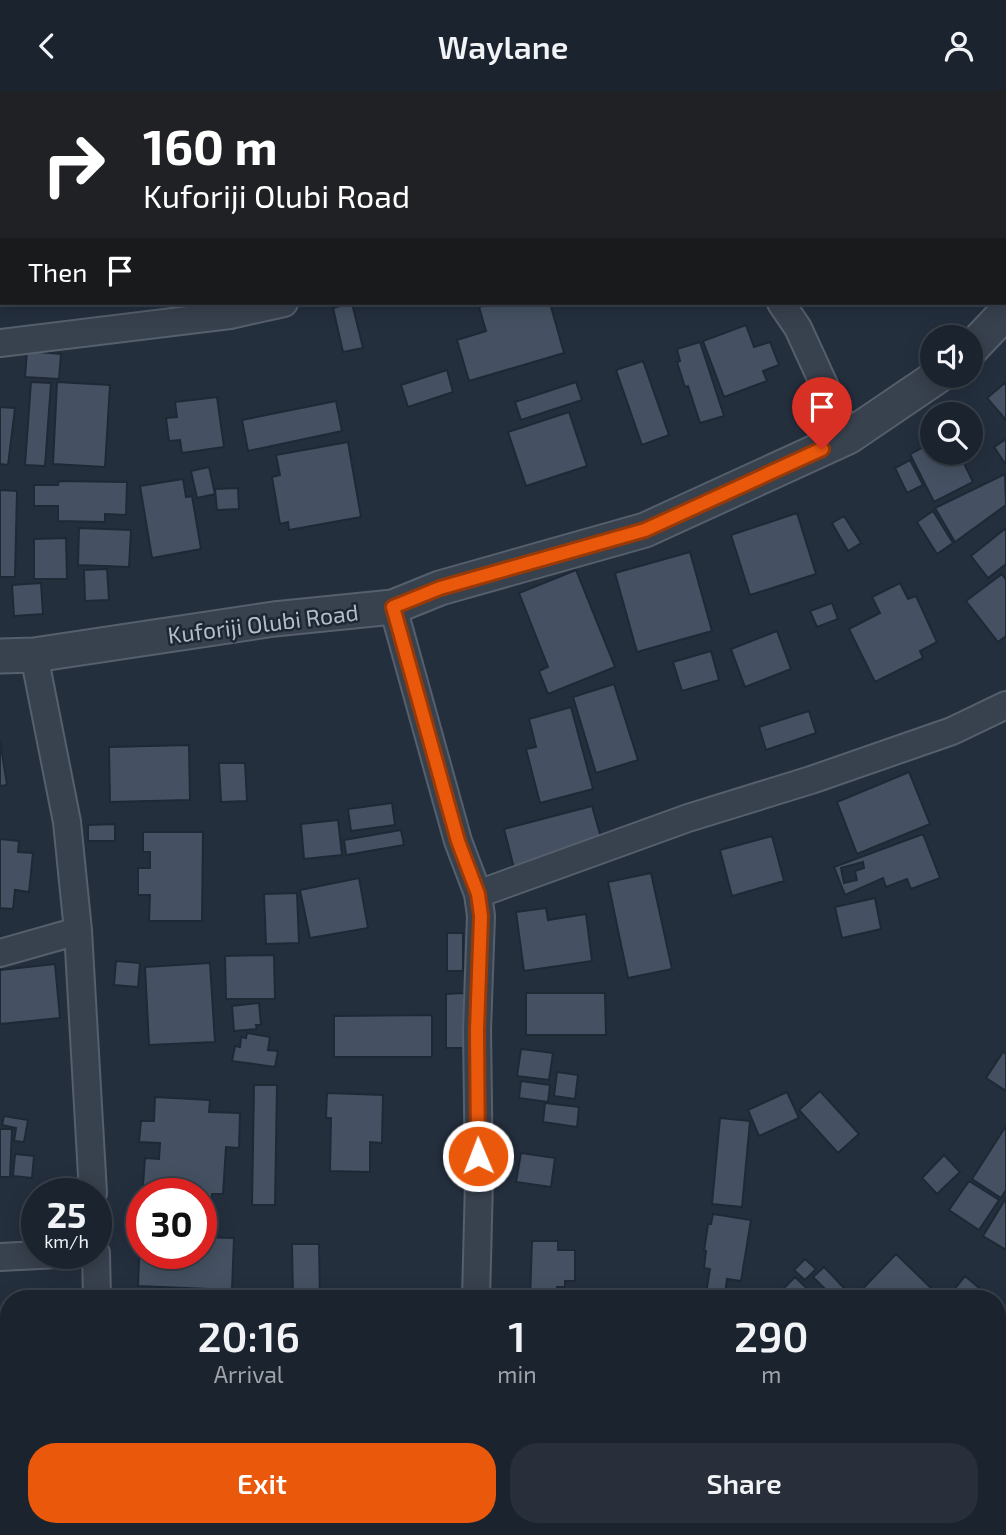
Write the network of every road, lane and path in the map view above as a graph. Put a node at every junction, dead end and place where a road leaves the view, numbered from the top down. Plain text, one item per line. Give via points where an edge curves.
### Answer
1 (275, 305) edge
2 (782, 305) edge
3 (1006, 312) edge
4 (983, 336) edge
5 (0, 343) edge
6 (920, 388) edge
7 (848, 437) junction
8 (393, 607) junction
9 (34, 655) junction
10 (0, 656) edge
11 (1006, 705) edge
12 (478, 894) junction
13 (78, 931) junction
14 (0, 953) edge
15 (92, 1178) edge
16 (21, 1256) edge
17 (0, 1257) edge
18 (96, 1269) edge
19 (97, 1290) edge
20 (476, 1290) edge

1 - 5 street via 230,315
2 - 7 street via 798,328
3 - 4 street
6 - 7 street, Kuforiji Olubi Road
7 - 8 street, Kuforiji Olubi Road via 645,530 440,588
8 - 9 street, Kuforiji Olubi Road via 274,619
8 - 12 street via 458,841
9 - 10 street, Kuforiji Olubi Road
9 - 13 street via 67,822
11 - 12 street via 952,731 688,818
12 - 20 street
13 - 14 street
13 - 15 street
16 - 17 street
18 - 19 street

